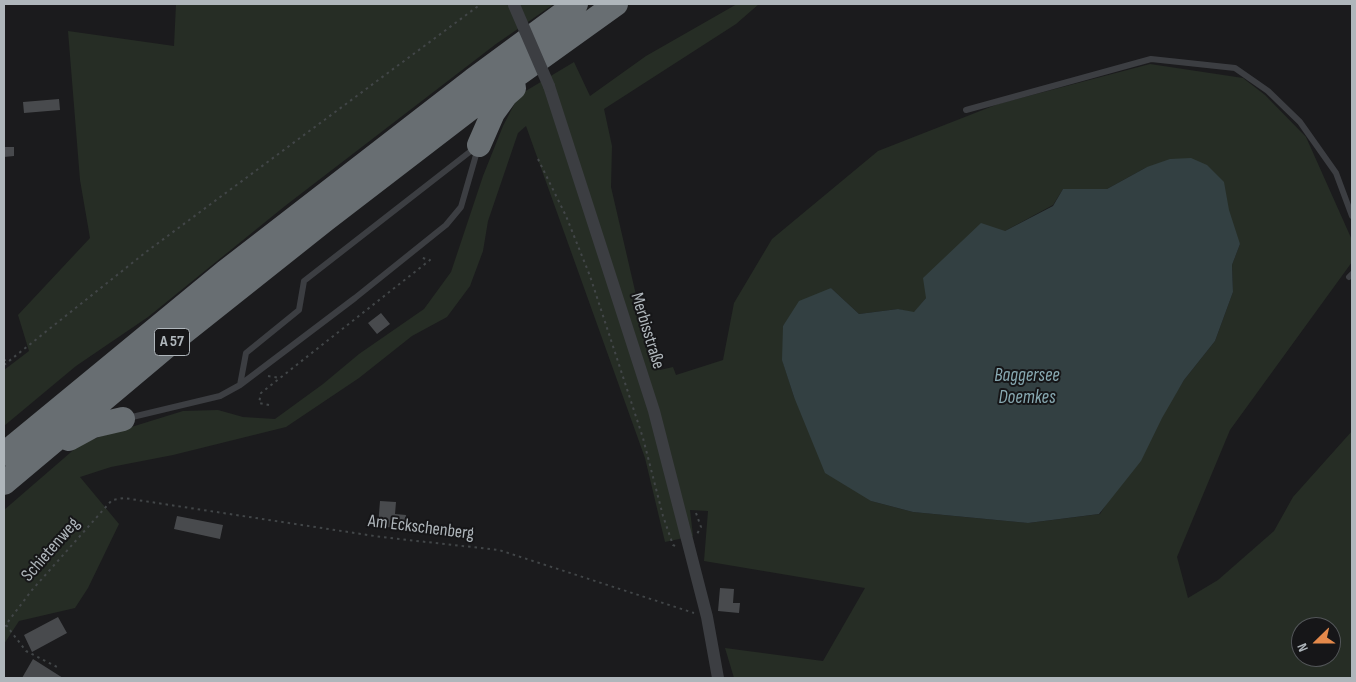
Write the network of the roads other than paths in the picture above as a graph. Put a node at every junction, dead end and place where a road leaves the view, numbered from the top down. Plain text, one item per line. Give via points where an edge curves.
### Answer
1 (514, 4) edge
2 (576, 4) edge
3 (616, 4) edge
4 (594, 20) junction
5 (966, 110) dead end
6 (479, 145) junction
7 (1352, 216) edge
8 (240, 385) junction
9 (124, 419) joint
10 (13, 461) edge
11 (4, 484) edge
12 (718, 678) edge

1 - 12 street, Merbisstraße, bridge via 549,86 654,411 707,617
2 - 10 highway, A 57 via 270,237
3 - 4 highway, A 57
4 - 6 highway via 506,95
4 - 10 highway, A 57 via 471,108
5 - 7 lane via 1151,59 1235,68 1268,91 1300,122 1336,173
6 - 8 lane via 461,207 446,225
6 - 8 lane via 304,281 299,310 246,353
8 - 9 lane via 220,396
9 - 10 highway via 93,426
10 - 11 highway, A 57

